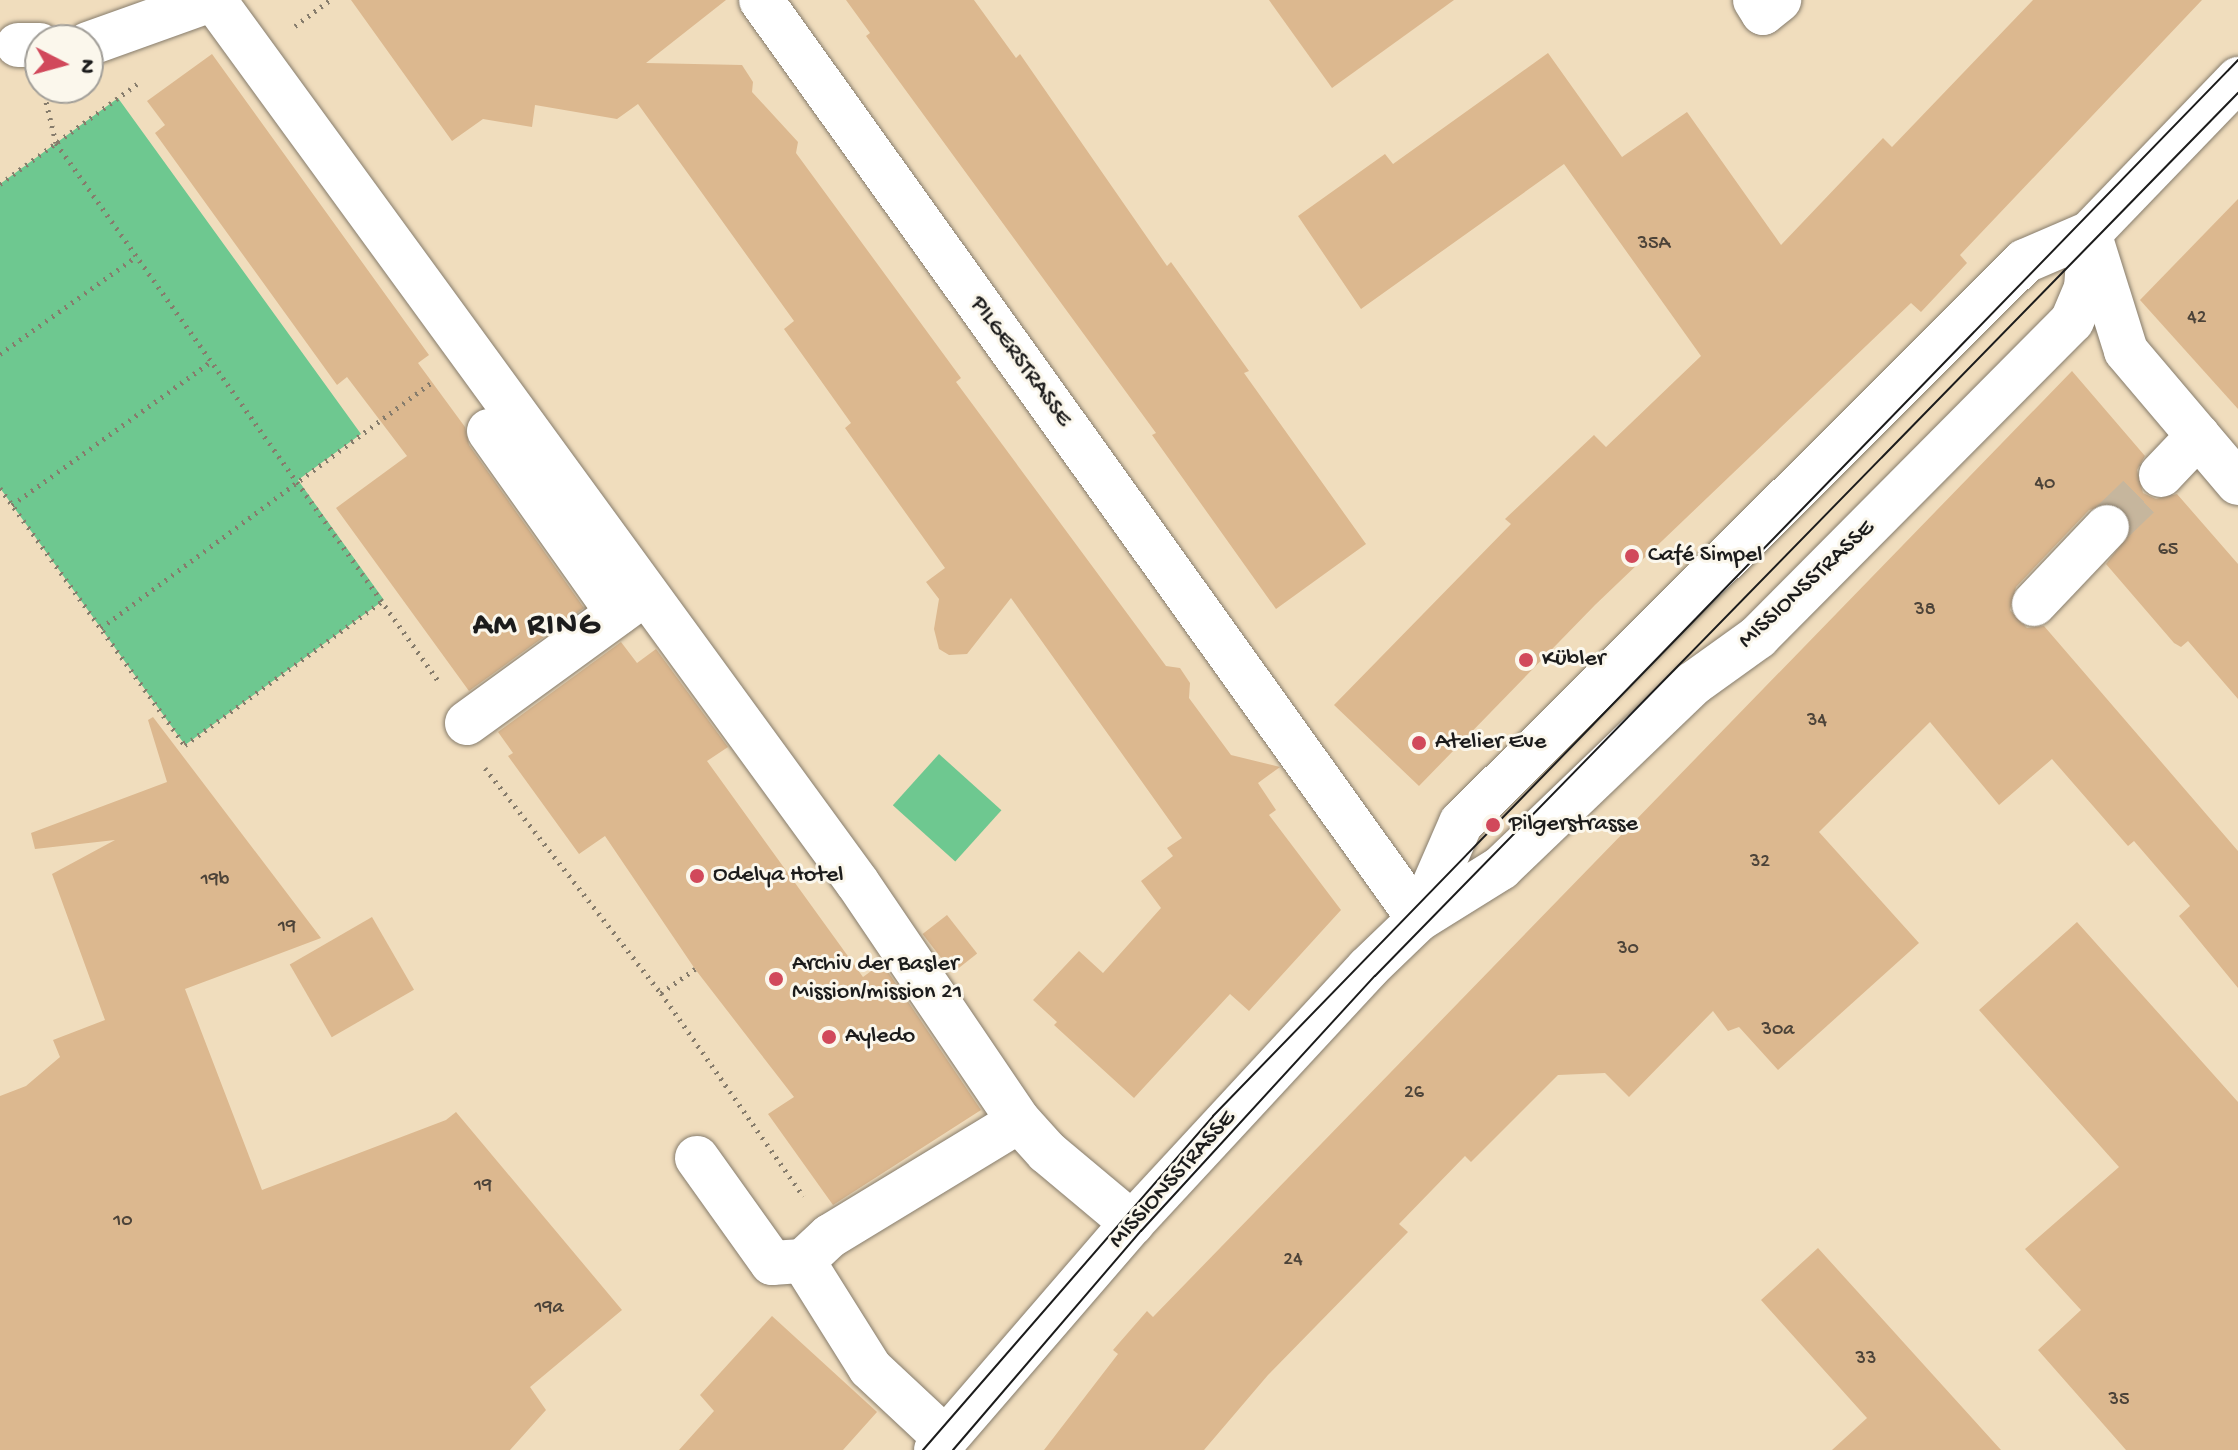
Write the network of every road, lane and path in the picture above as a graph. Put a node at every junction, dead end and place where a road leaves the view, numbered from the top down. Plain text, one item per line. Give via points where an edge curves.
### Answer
1 (213, 0) edge
2 (761, 0) edge
3 (1755, 0) edge
4 (1779, 0) edge
5 (104, 38) edge
6 (149, 75) dead end
7 (2238, 79) edge
8 (47, 104) edge
9 (56, 143) junction
10 (0, 184) edge
11 (2090, 233) junction
12 (137, 256) junction
13 (0, 354) edge
14 (472, 354) junction
15 (212, 361) junction
16 (489, 431) dead end
17 (2198, 436) junction
18 (2161, 475) tunnel mouth
19 (297, 480) junction
20 (2238, 483) edge
21 (0, 488) edge
22 (12, 505) junction
23 (2107, 527) tunnel mouth
24 (384, 600) junction
25 (631, 604) junction
26 (2034, 604) dead end
27 (101, 628) junction
28 (467, 723) junction
29 (1419, 919) junction
30 (695, 969) dead end
31 (661, 993) junction
32 (1019, 1121) junction
33 (697, 1158) dead end
34 (1132, 1223) junction
35 (816, 1248) junction
36 (941, 1444) edge

1 - 5 main road
1 - 14 main road
2 - 29 main road, PILGERSTRASSE
3 - 4 main road via 1763,13
6 - 9 path
7 - 11 main road, MISSIONSSTRASSE
8 - 9 path
9 - 10 path
9 - 12 path
11 - 17 main road via 2126,351
11 - 29 main road, MISSIONSSTRASSE via 2025,261 1461,823
11 - 29 main road, MISSIONSSTRASSE via 2086,288 2072,321 1758,637 1694,683 1501,868
12 - 13 path
12 - 15 path
14 - 19 path
14 - 25 main road
15 - 19 path
15 - 22 path
16 - 25 main road
17 - 18 main road
17 - 20 main road
19 - 24 path
19 - 27 path
21 - 22 path
22 - 27 path
23 - 26 main road
24 - 27 path via 185,745
24 - 28 path
25 - 28 main road
25 - 32 main road via 857,882
28 - 31 path via 490,780
29 - 34 main road, MISSIONSSTRASSE
30 - 31 path
31 - 35 path
32 - 34 main road via 1047,1152
32 - 35 main road
33 - 35 main road via 772,1263
34 - 36 main road, MISSIONSSTRASSE
35 - 36 main road via 870,1368

